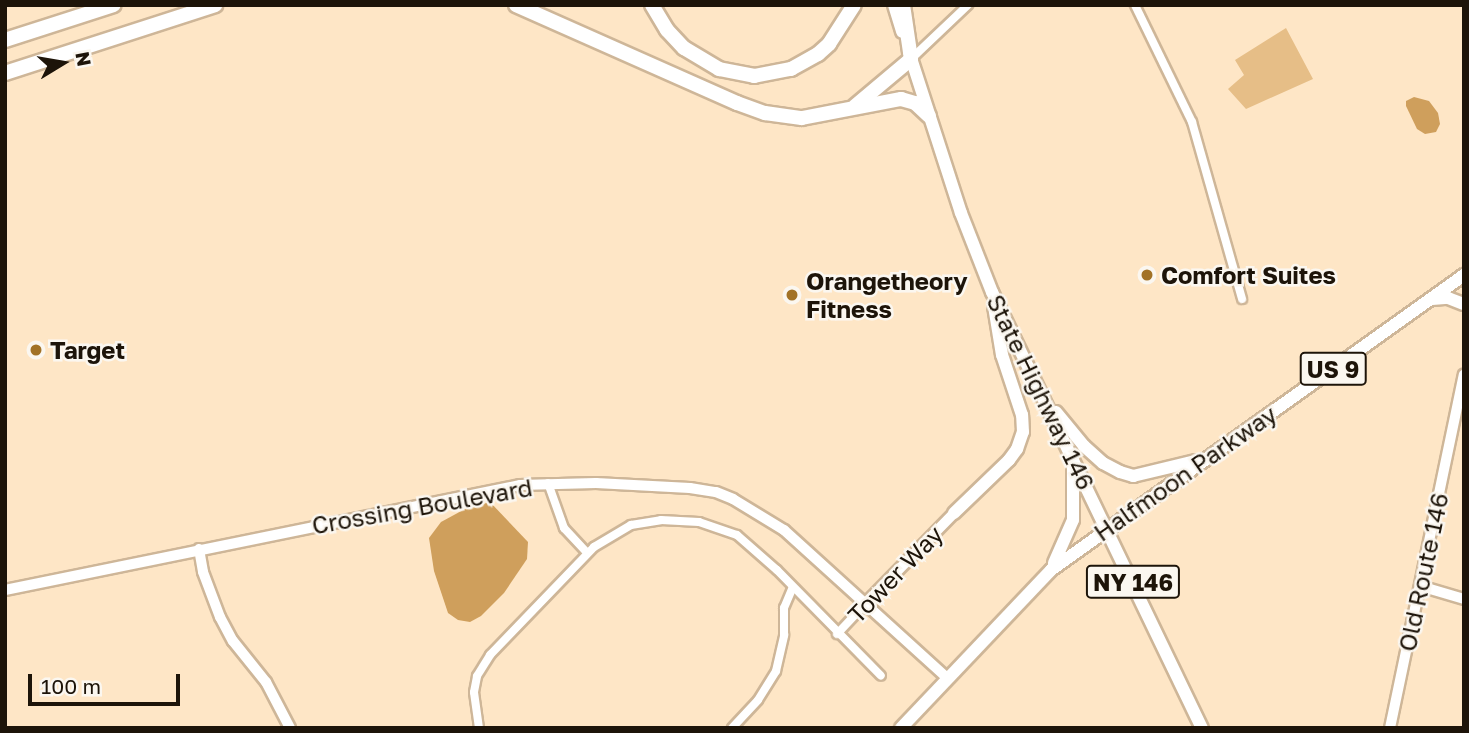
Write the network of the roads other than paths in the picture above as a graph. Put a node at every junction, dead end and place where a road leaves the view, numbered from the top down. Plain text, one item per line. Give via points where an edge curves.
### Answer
1 (114, 5) edge
2 (215, 5) edge
3 (516, 5) edge
4 (652, 5) edge
5 (854, 5) edge
6 (894, 5) edge
7 (903, 5) edge
8 (968, 5) edge
9 (1135, 5) edge
10 (5, 40) edge
11 (911, 59) junction
12 (5, 73) edge
13 (853, 108) junction
14 (929, 116) junction
15 (1464, 275) edge
16 (992, 292) junction
17 (1242, 299) dead end
18 (1432, 299) junction
19 (1464, 304) edge
20 (1464, 375) edge
21 (1045, 398) junction
22 (1073, 458) junction
23 (1204, 460) junction
24 (548, 483) junction
25 (954, 513) joint
26 (1107, 528) junction
27 (199, 549) junction
28 (587, 553) junction
29 (1051, 570) junction
30 (1420, 586) junction
31 (792, 589) junction
32 (5, 590) edge
33 (1464, 599) edge
34 (866, 603) junction
35 (837, 634) junction
36 (881, 677) dead end
37 (946, 677) junction
38 (290, 728) edge
39 (479, 728) edge
40 (732, 728) edge
41 (901, 728) edge
42 (1202, 728) edge
43 (1390, 728) edge

1 - 10 highway
2 - 12 highway
3 - 13 highway via 765,113 802,118
4 - 5 highway via 684,48 719,69 754,76 791,69 818,54
6 - 11 main road, State Highway 146 / NY 146
7 - 11 highway
8 - 11 street
9 - 17 street via 1192,122
11 - 13 highway
11 - 14 main road, State Highway 146 / NY 146
13 - 14 highway via 901,99 915,103
14 - 16 main road, State Highway 146 / NY 146
15 - 18 main road, Halfmoon Parkway / US 9
16 - 21 main road, State Highway 146 / NY 146
16 - 25 main road via 1002,355 1022,415 1023,432 1009,460
18 - 19 main road
18 - 23 main road, Halfmoon Parkway / US 9
20 - 30 street, Old Route 146
21 - 22 main road, State Highway 146 / NY 146
21 - 23 main road via 1084,446 1120,472 1133,476
22 - 26 main road, State Highway 146 / NY 146
22 - 29 main road via 1071,530
23 - 26 main road, Halfmoon Parkway / US 9
24 - 27 street, Crossing Boulevard via 447,497
24 - 28 street via 564,528
24 - 34 street, Crossing Boulevard via 716,492 784,530
25 - 34 street, Tower Way
26 - 29 main road, Halfmoon Parkway / US 9
26 - 42 main road, State Highway 146 / NY 146
27 - 32 street, Crossing Boulevard
27 - 38 street via 220,617 266,682
28 - 31 street via 631,526 661,520 699,522 737,536
28 - 39 street via 490,655 477,676 474,692
29 - 37 main road, Halfmoon Parkway / US 9
30 - 33 street
30 - 43 street, Old Route 146
31 - 35 street
31 - 40 street via 784,608 776,671
34 - 35 street, Tower Way
34 - 37 street, Crossing Boulevard
35 - 36 street
37 - 41 main road, Halfmoon Parkway / US 9

